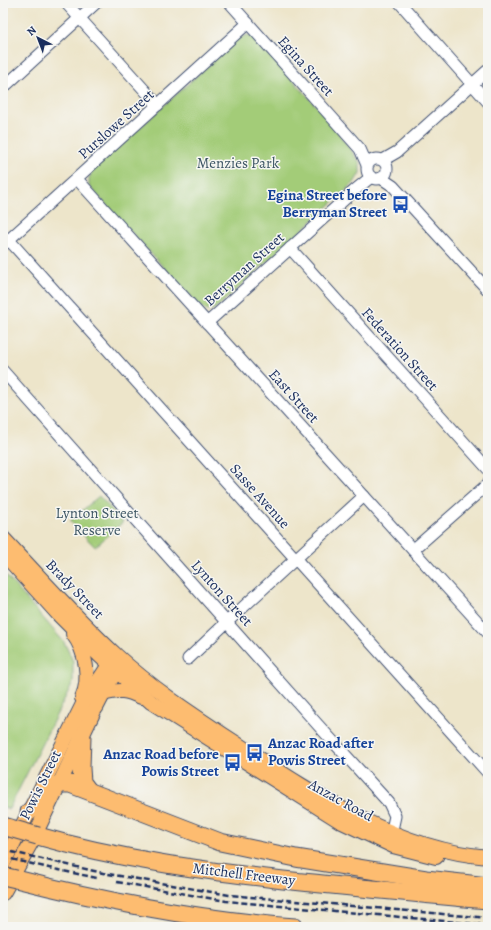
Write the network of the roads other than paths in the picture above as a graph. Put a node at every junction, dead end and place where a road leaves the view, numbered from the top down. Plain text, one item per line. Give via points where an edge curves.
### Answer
1 (66, 3) edge
2 (96, 3) edge
3 (230, 3) edge
4 (400, 3) edge
5 (79, 18) junction
6 (248, 23) junction
7 (488, 70) edge
8 (472, 85) junction
9 (3, 88) edge
10 (488, 102) edge
11 (158, 105) junction
12 (377, 169) junction
13 (77, 179) junction
14 (6, 243) edge
15 (290, 248) junction
16 (488, 290) edge
17 (207, 322) junction
18 (3, 371) edge
19 (488, 469) edge
20 (488, 484) edge
21 (364, 496) junction
22 (3, 538) edge
23 (413, 550) junction
24 (3, 553) edge
25 (296, 558) junction
26 (65, 621) junction
27 (227, 622) junction
28 (488, 633) edge
29 (188, 660) dead end
30 (117, 663) junction
31 (103, 694) junction
32 (150, 702) junction
33 (86, 706) junction
34 (82, 737) junction
35 (488, 773) edge
36 (59, 784) junction
37 (88, 790) junction
38 (29, 812) junction
39 (3, 826) edge
40 (390, 838) junction
41 (488, 857) edge
42 (3, 864) edge
43 (488, 865) edge
44 (3, 876) edge
45 (488, 886) edge
46 (3, 893) edge
47 (488, 900) edge
48 (295, 927) edge

1 - 5 street
2 - 5 street
3 - 6 street, Egina Street
4 - 8 street
5 - 9 street
5 - 11 street
6 - 11 street, Purslowe Street
6 - 12 street, Egina Street
7 - 8 street, Berryman Street
8 - 10 street
8 - 12 street, Berryman Street
11 - 13 street, Purslowe Street
12 - 15 street, Berryman Street
12 - 16 street, Egina Street
13 - 14 street, Purslowe Street
13 - 17 street, East Street
14 - 25 street, Sasse Avenue
15 - 17 street, Berryman Street
15 - 19 street, Federation Street
17 - 21 street, East Street
18 - 27 street, Lynton Street
20 - 23 street
21 - 23 street, East Street
21 - 25 street
22 - 30 main road, Brady Street via 88,627
23 - 28 street, East Street
24 - 26 main road, Brady Street
25 - 27 street
25 - 35 street, Sasse Avenue
26 - 30 main road, Brady Street
26 - 33 main road via 77,639 84,659
27 - 29 street
27 - 40 street, Lynton Street via 389,803 395,816
30 - 31 main road, Powis Street
30 - 32 main road, Anzac Road
30 - 33 main road, Powis Street
30 - 40 main road, Anzac Road via 288,777 371,824
31 - 32 main road via 122,690
31 - 33 main road, Powis Street
32 - 40 main road, Anzac Road via 340,822
33 - 34 main road, Powis Street
33 - 38 main road, Powis Street
34 - 36 main road, Powis Street
34 - 37 highway via 82,782
36 - 37 highway via 70,784
36 - 38 highway
36 - 46 main road, Powis Street via 33,839
37 - 45 highway via 220,842 339,866
38 - 42 main road, Powis Street
39 - 47 highway, Mitchell Freeway, bridge via 101,852 210,871
40 - 41 main road, Anzac Road
40 - 43 main road, Anzac Road via 439,858
44 - 48 highway, bridge via 130,904 221,919

